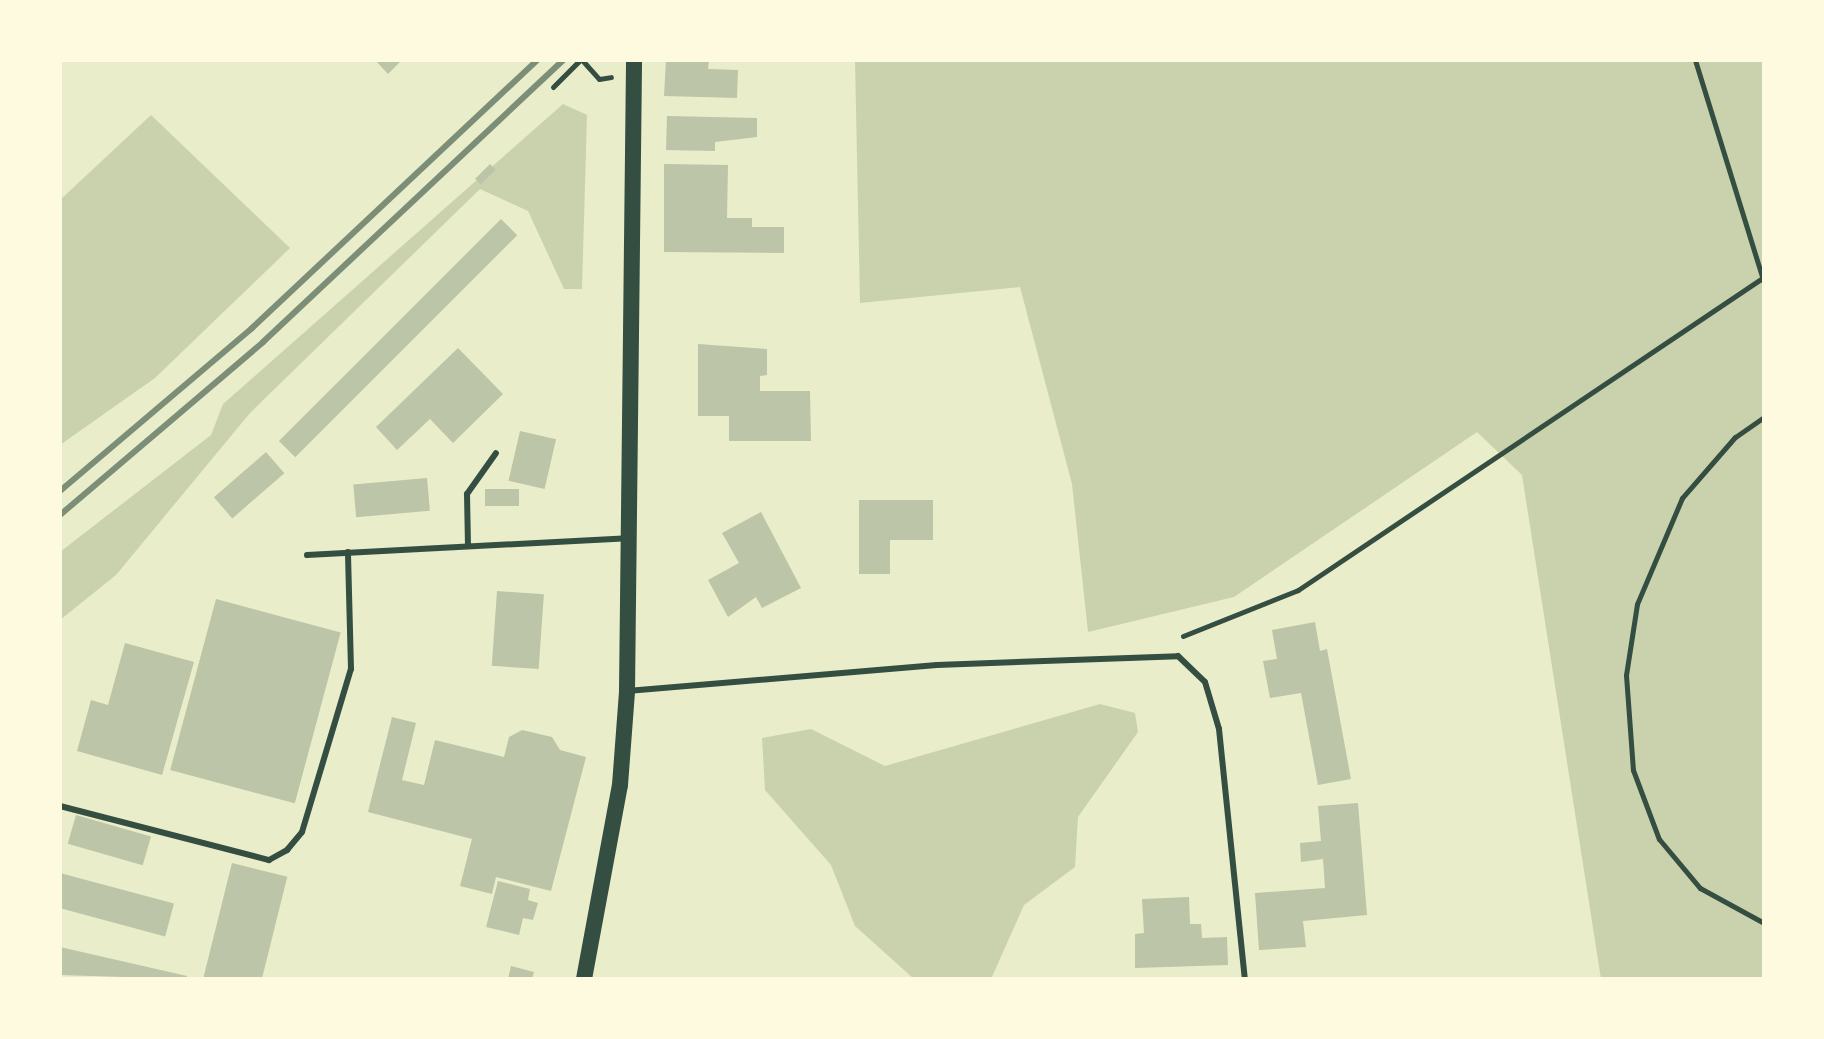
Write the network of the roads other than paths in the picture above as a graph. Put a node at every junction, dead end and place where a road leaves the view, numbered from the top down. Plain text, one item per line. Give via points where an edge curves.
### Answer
1 (634, 60) edge
2 (496, 453) dead end
3 (628, 538) junction
4 (468, 546) junction
5 (348, 552) junction
6 (307, 555) dead end
7 (627, 691) junction
8 (60, 806) edge
9 (584, 979) edge
10 (1245, 979) edge

1 - 3 main road
2 - 4 lane via 467,494
3 - 4 lane
3 - 7 main road
4 - 5 lane
5 - 6 lane
5 - 8 lane via 351,669 302,832 287,850 269,860
7 - 9 main road via 620,785
7 - 10 lane via 937,665 1178,656 1205,682 1219,729

